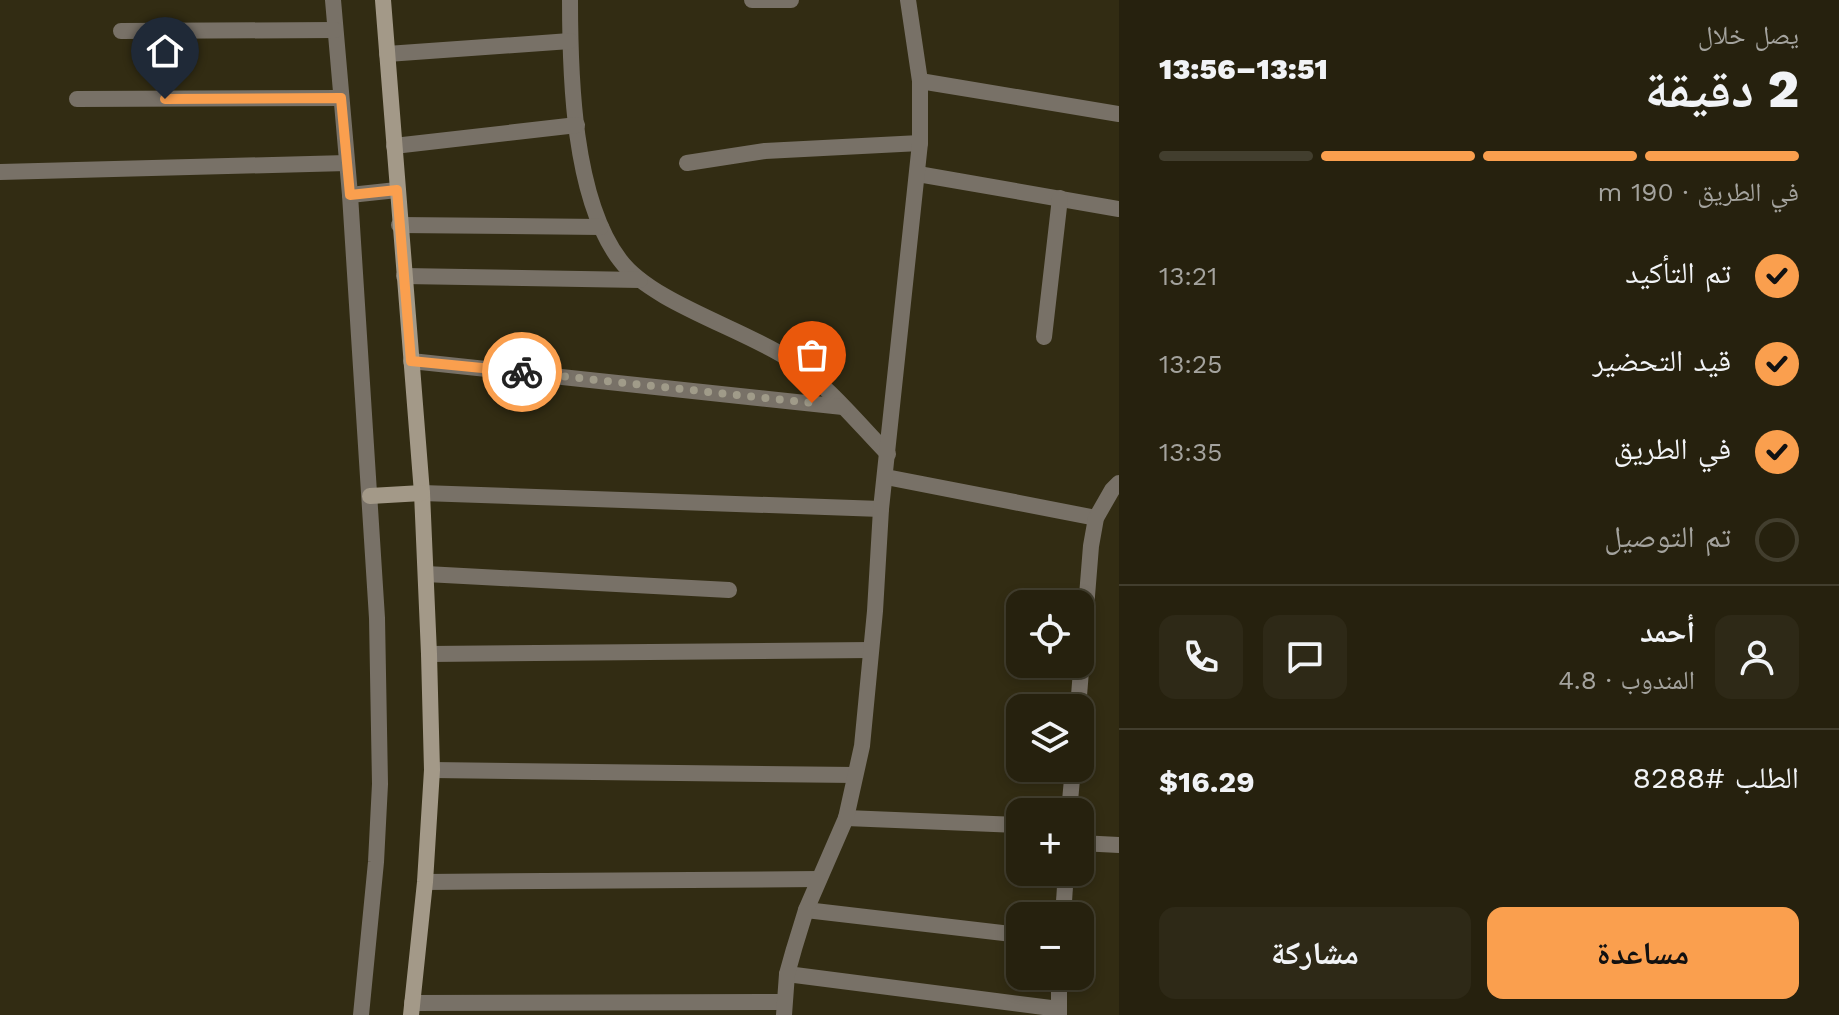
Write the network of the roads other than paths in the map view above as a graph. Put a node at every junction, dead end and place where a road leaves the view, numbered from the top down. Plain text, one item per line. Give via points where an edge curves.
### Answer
1 (333, 0) edge
2 (383, 0) edge
3 (570, 0) edge
4 (752, 0) edge
5 (791, 0) edge
6 (908, 0) edge
7 (335, 30) junction
8 (121, 31) dead end
9 (570, 41) junction
10 (387, 54) junction
11 (920, 81) junction
12 (341, 98) junction
13 (77, 99) dead end
14 (1119, 114) edge
15 (577, 125) junction
16 (920, 143) junction
17 (394, 146) junction
18 (347, 163) junction
19 (687, 163) dead end
20 (0, 172) edge
21 (918, 174) junction
22 (397, 190) junction
23 (350, 195) junction
24 (1060, 198) junction
25 (1119, 209) edge
26 (399, 225) junction
27 (601, 227) junction
28 (404, 276) junction
29 (640, 280) junction
30 (1044, 337) dead end
31 (411, 361) junction
32 (843, 407) junction
33 (888, 454) junction
34 (886, 477) junction
35 (1119, 483) edge
36 (422, 493) junction
37 (370, 496) junction
38 (881, 509) junction
39 (1096, 518) junction
40 (426, 574) junction
41 (729, 590) dead end
42 (871, 650) junction
43 (429, 654) junction
44 (1079, 694) edge
45 (432, 770) junction
46 (855, 775) junction
47 (846, 818) junction
48 (1006, 824) edge
49 (1094, 844) edge
50 (1119, 845) edge
51 (819, 879) junction
52 (425, 882) junction
53 (806, 910) junction
54 (1006, 933) edge
55 (787, 974) junction
56 (1059, 990) edge
57 (412, 1009) edge
58 (784, 1009) edge
59 (1059, 1012) edge
60 (361, 1015) edge

1 - 7 street
2 - 10 street
3 - 9 street
4 - 5 street
6 - 11 street
7 - 8 street
7 - 12 street
9 - 10 street
9 - 15 street
10 - 17 street
11 - 14 street
11 - 16 street
12 - 13 street
12 - 18 street
15 - 17 street
15 - 27 street
16 - 19 street via 776,150
16 - 21 street
17 - 22 street
18 - 20 street
18 - 23 street
21 - 24 street
21 - 33 street
22 - 23 street
22 - 26 street
23 - 37 street
24 - 25 street
24 - 30 street
26 - 27 street
26 - 28 street
27 - 29 street via 620,260
28 - 29 street
28 - 31 street
29 - 32 street via 793,362
31 - 32 street
31 - 36 street
32 - 33 street
33 - 34 street
34 - 38 street
34 - 39 street
35 - 39 street
36 - 37 street
36 - 38 street
36 - 40 street
37 - 60 street via 380,784
38 - 42 street
39 - 44 street
40 - 41 street
40 - 43 street
42 - 43 street
42 - 46 street
43 - 45 street
45 - 46 street
45 - 52 street
46 - 47 street
47 - 48 street
47 - 51 street
49 - 50 street
51 - 52 street
51 - 53 street
52 - 57 street
53 - 54 street
53 - 55 street
55 - 58 street
55 - 59 street
56 - 59 street
57 - 58 street

